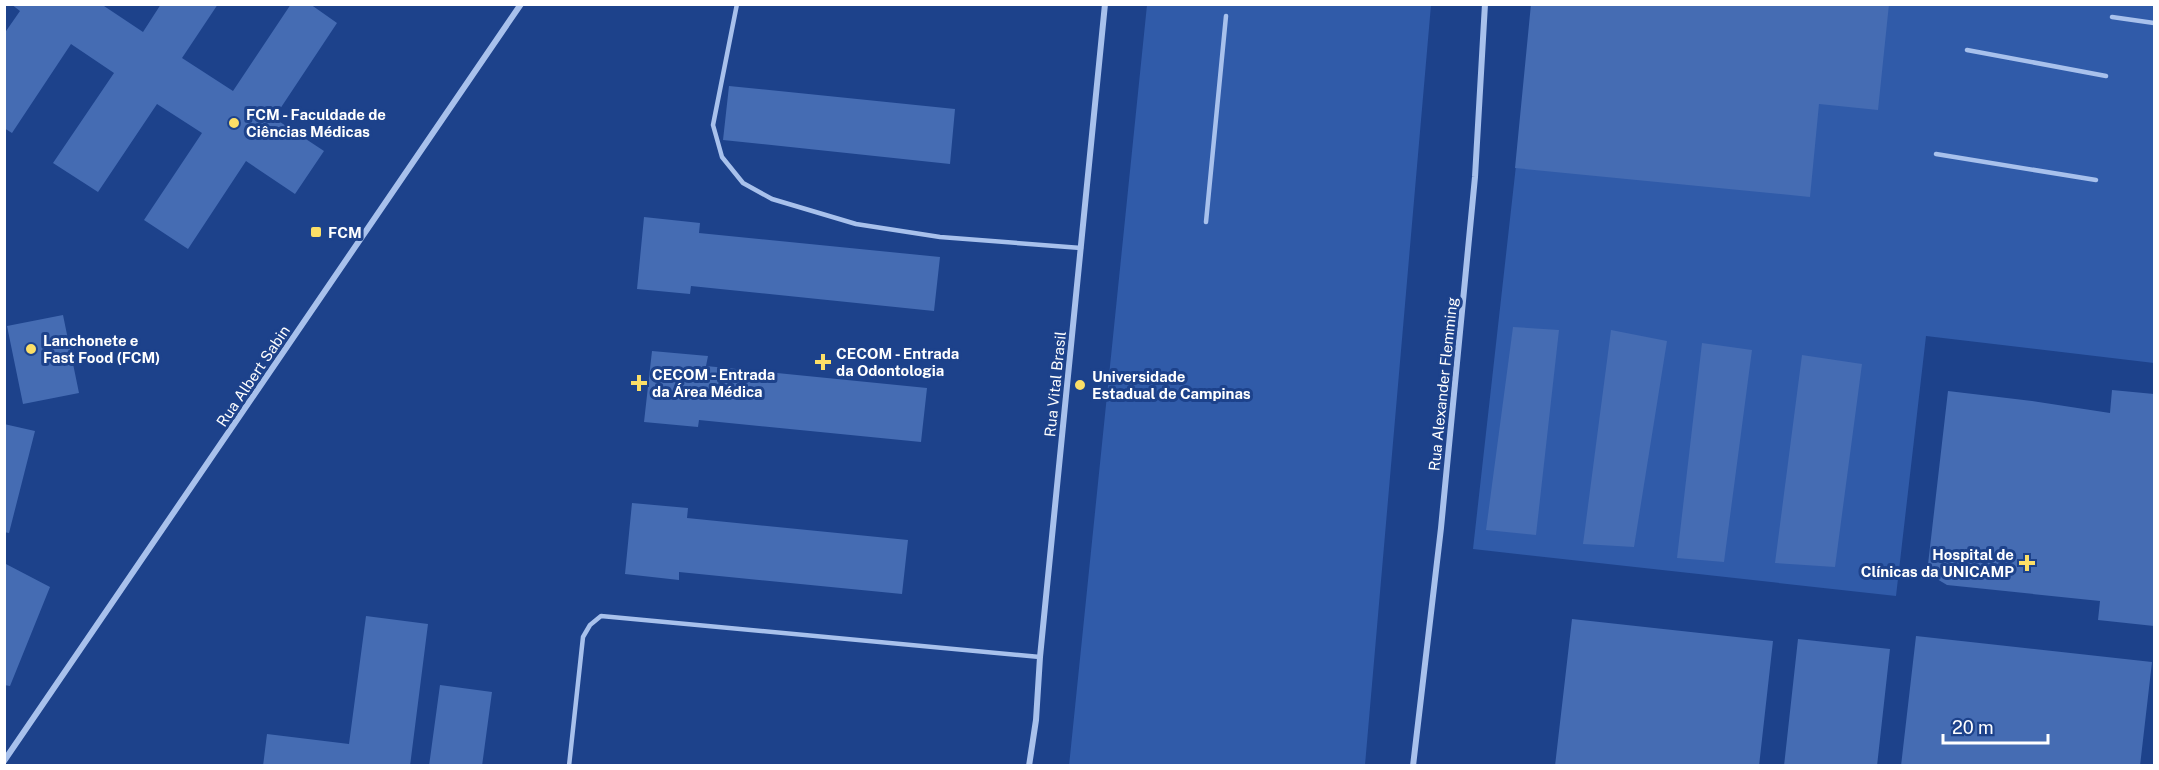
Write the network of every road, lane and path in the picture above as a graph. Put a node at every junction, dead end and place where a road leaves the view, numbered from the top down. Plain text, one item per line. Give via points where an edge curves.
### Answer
1 (521, 4) edge
2 (737, 4) edge
3 (1105, 4) edge
4 (1485, 4) edge
5 (1226, 16) dead end
6 (2112, 17) dead end
7 (2154, 23) edge
8 (1968, 50) dead end
9 (2106, 76) dead end
10 (1936, 154) dead end
11 (2096, 180) dead end
12 (1206, 222) dead end
13 (1081, 248) junction
14 (1040, 657) junction
15 (4, 761) edge
16 (569, 765) edge
17 (1029, 765) edge
18 (1413, 765) edge

1 - 15 street, Rua Albert Sabin
2 - 13 lane via 713,125 722,157 743,183 772,199 856,224 940,237
3 - 13 street, Rua Vital Brasil
4 - 18 street, Rua Alexander Flemming via 1474,189
5 - 12 lane
6 - 7 lane
8 - 9 lane
10 - 11 lane
13 - 14 street, Rua Vital Brasil
14 - 16 lane via 601,616 583,637
14 - 17 street, Rua Vital Brasil

